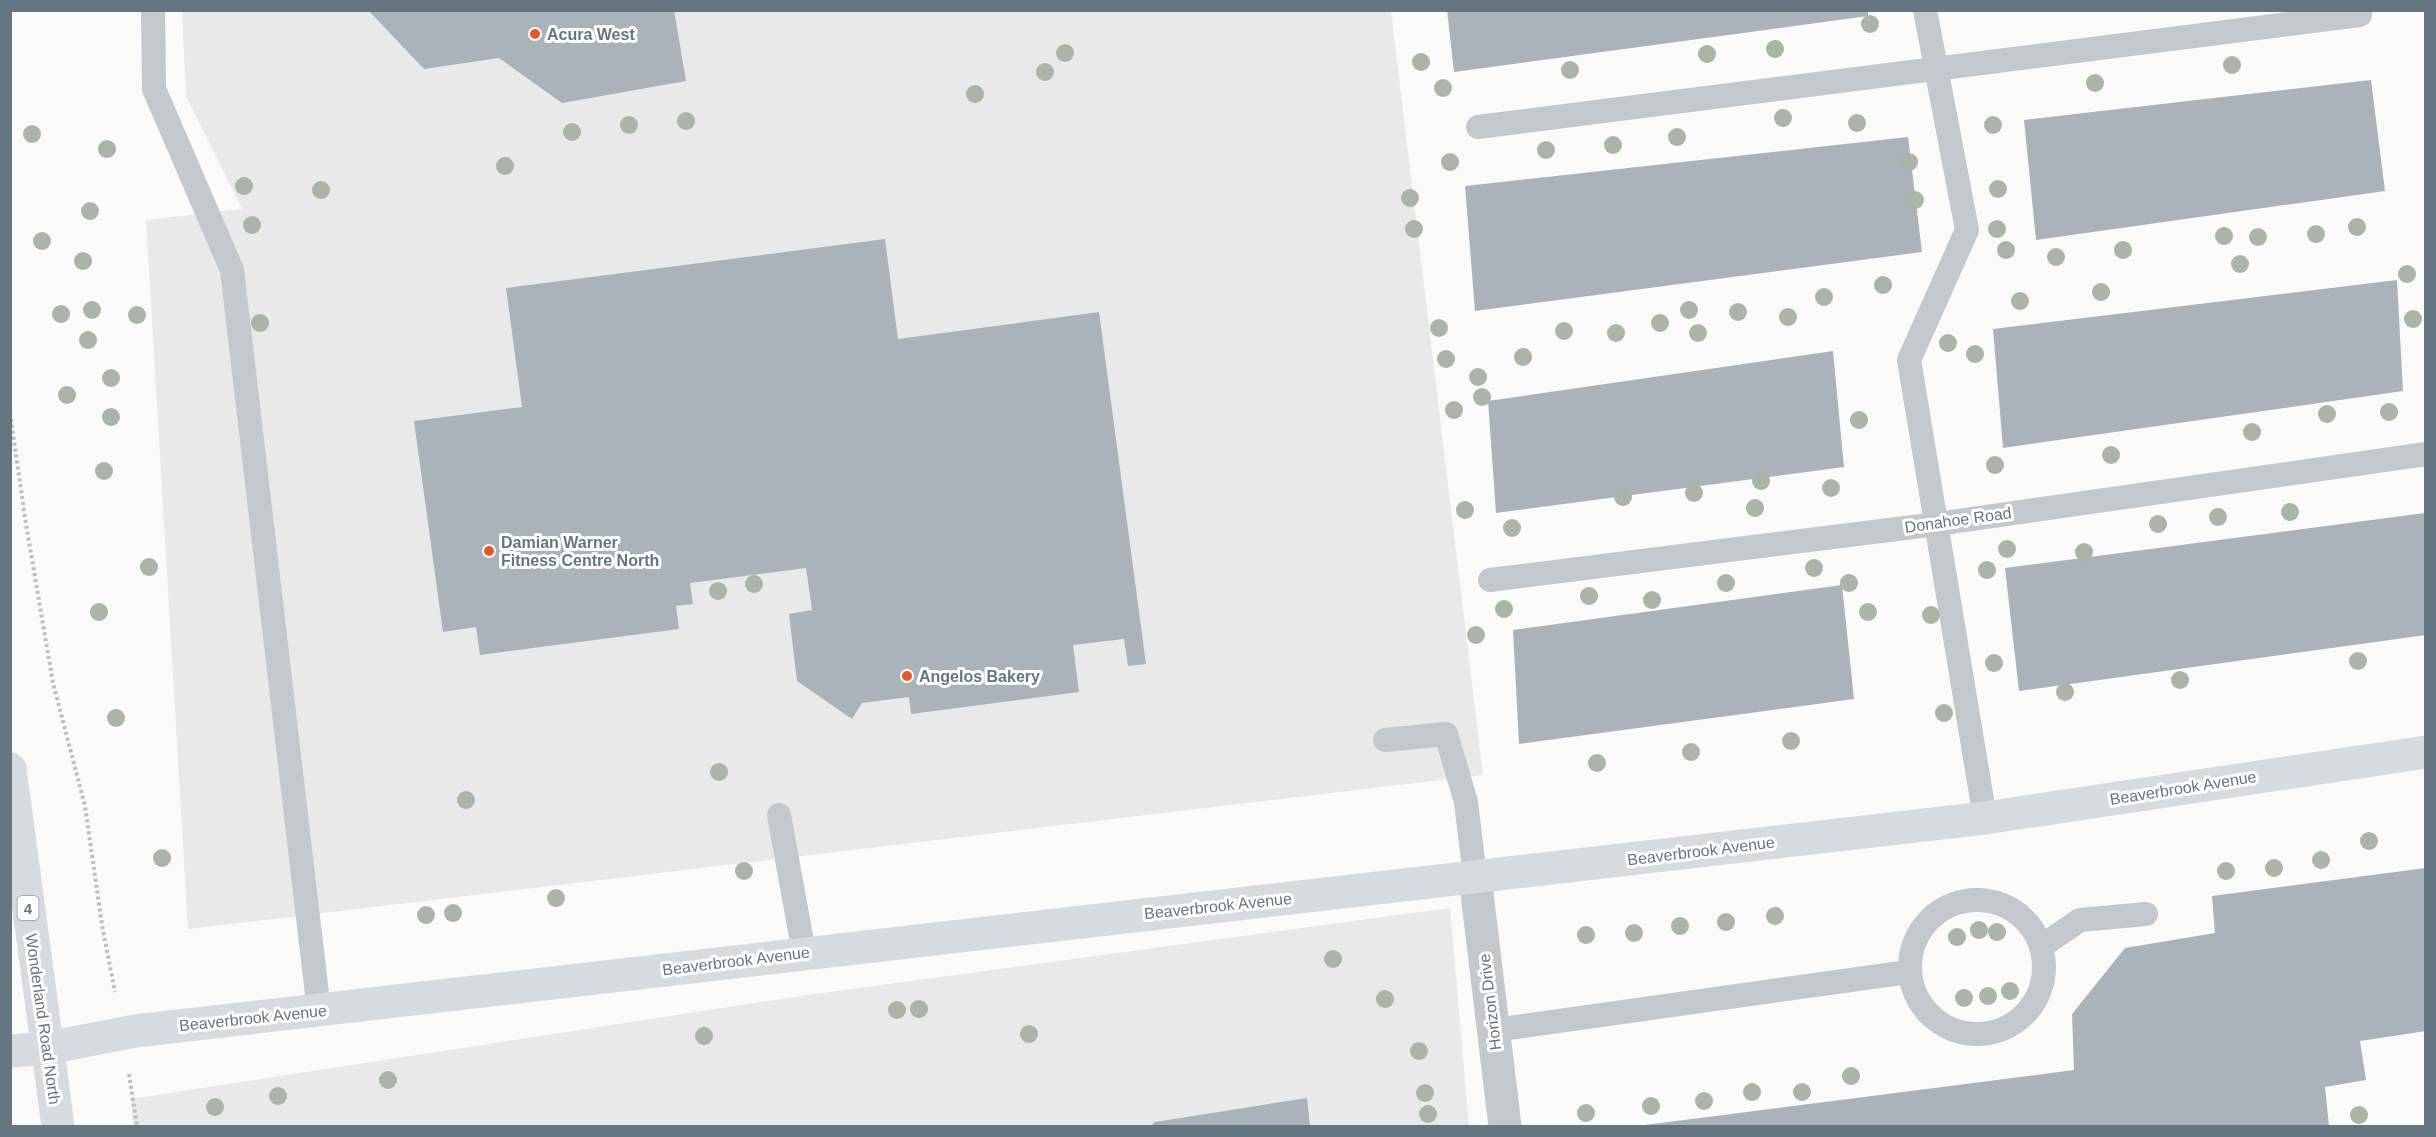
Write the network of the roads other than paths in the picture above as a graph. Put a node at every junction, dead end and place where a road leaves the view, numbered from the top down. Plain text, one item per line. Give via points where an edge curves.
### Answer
1 (153, 10) edge
2 (1924, 10) edge
3 (2360, 15) dead end
4 (1936, 69) junction
5 (1478, 127) dead end
6 (2426, 454) edge
7 (1937, 524) junction
8 (1490, 580) dead end
9 (1384, 740) dead end
10 (2426, 752) edge
11 (10, 769) edge
12 (779, 815) dead end
13 (1985, 818) junction
14 (1476, 877) junction
15 (2146, 914) dead end
16 (2042, 946) junction
17 (804, 953) junction
18 (1908, 972) junction
19 (318, 1011) junction
20 (1494, 1030) junction
21 (48, 1048) junction
22 (10, 1051) edge
23 (58, 1126) edge
24 (1505, 1126) edge

1 - 19 lane via 154,90 232,270
2 - 4 lane
3 - 4 lane
4 - 5 lane
4 - 7 lane via 1967,230 1910,360
6 - 7 lane, Donahoe Road
7 - 8 lane, Donahoe Road
7 - 13 lane
9 - 14 lane via 1446,735 1466,802
10 - 13 street, Beaverbrook Avenue
11 - 21 street, Wonderland Road North / 4
12 - 17 lane
13 - 14 street, Beaverbrook Avenue
14 - 17 street, Beaverbrook Avenue
14 - 20 street, Horizon Drive
15 - 16 lane via 2080,920
16 - 18 lane via 2024,918 1996,901 1963,900 1933,914 1914,939
16 - 18 lane via 2044,978 2032,1008 2006,1029 1974,1035 1942,1026 1919,1003
17 - 19 street, Beaverbrook Avenue
18 - 20 lane
19 - 21 street, Beaverbrook Avenue via 123,1033
20 - 24 street, Horizon Drive
21 - 22 street, Beaverbrook Avenue
21 - 23 street, Wonderland Road North / 4

